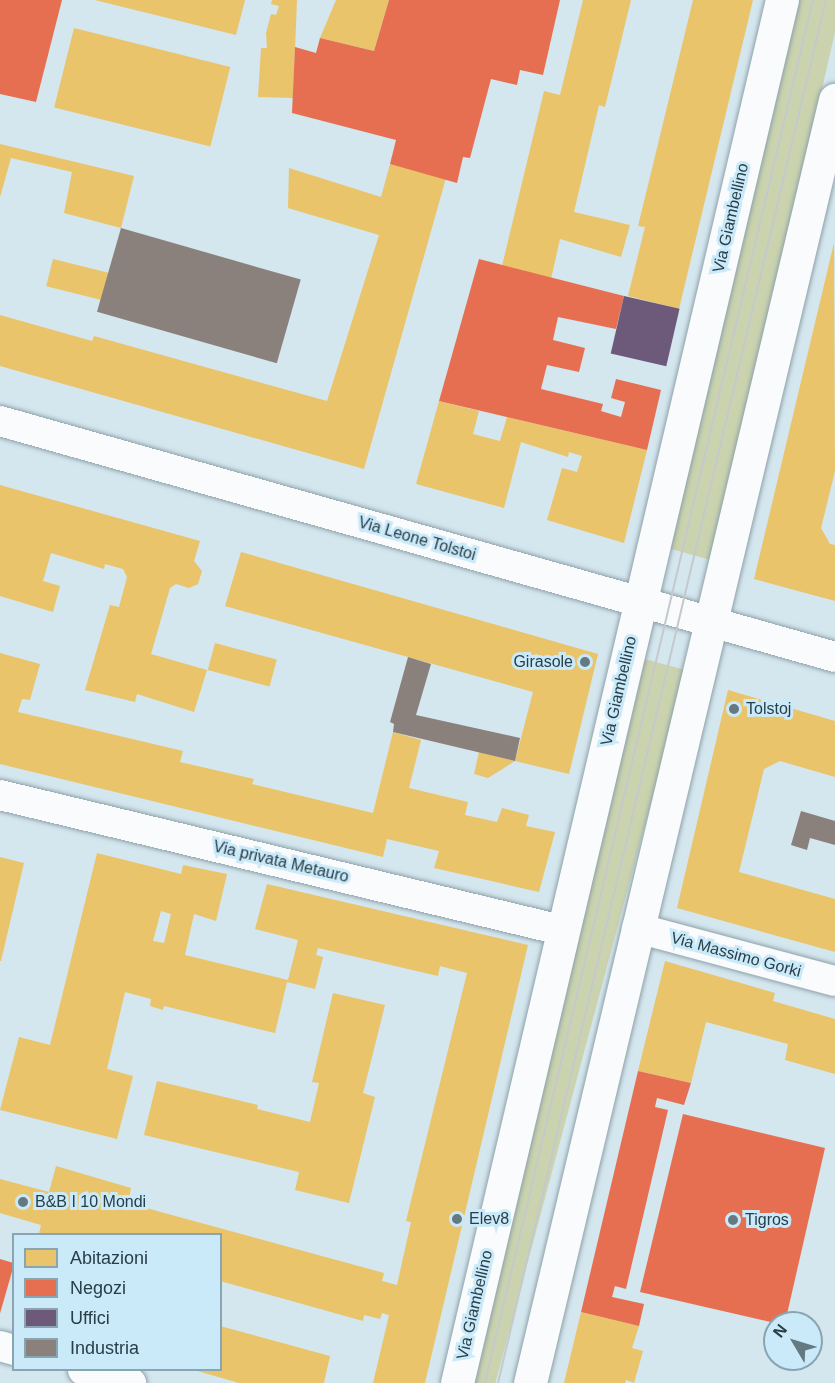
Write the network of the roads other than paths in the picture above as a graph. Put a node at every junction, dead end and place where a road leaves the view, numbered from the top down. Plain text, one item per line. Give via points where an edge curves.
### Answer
1 (782, 0) edge
2 (835, 100) edge
3 (0, 421) edge
4 (640, 603) junction
5 (712, 622) junction
6 (835, 657) edge
7 (0, 795) edge
8 (637, 928) junction
9 (561, 930) junction
10 (835, 981) edge
11 (87, 1371) edge
12 (131, 1383) edge
13 (457, 1383) edge
14 (530, 1383) edge

1 - 4 street, Via Giambellino
2 - 5 street
3 - 4 street, Via Leone Tolstoi
4 - 5 street, Via Leone Tolstoi
4 - 9 street, Via Giambellino
5 - 6 street, Via Leone Tolstoi
5 - 8 street
7 - 9 street, Via privata Metauro
8 - 10 street, Via Massimo Gorki
8 - 14 street
9 - 13 street, Via Giambellino
11 - 12 street

